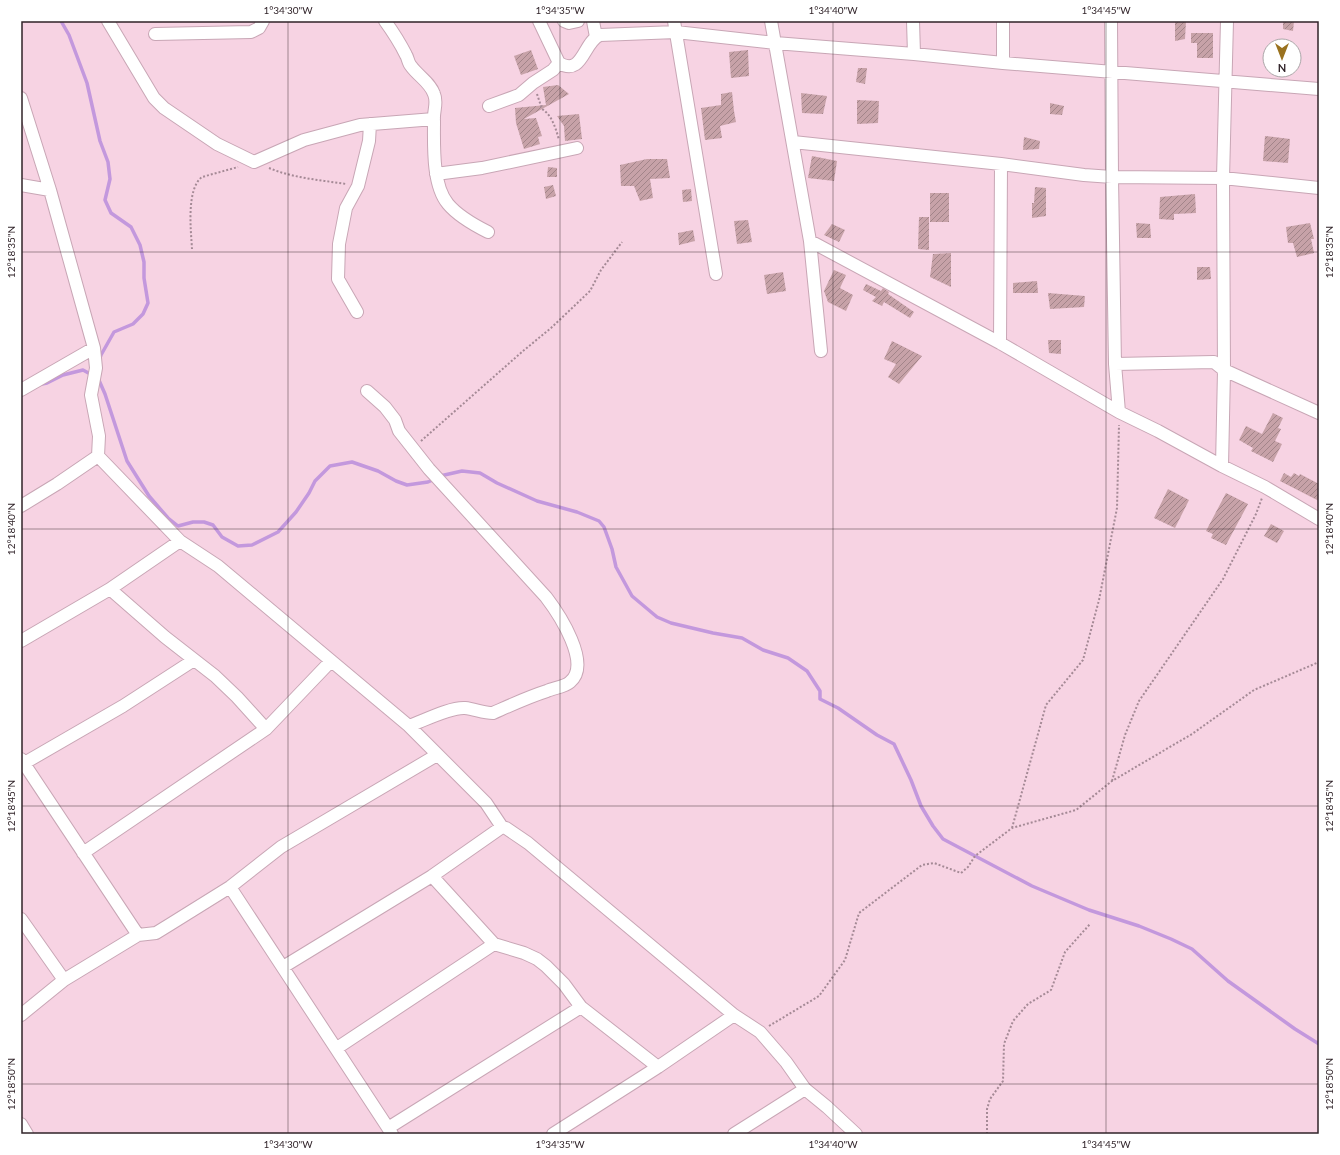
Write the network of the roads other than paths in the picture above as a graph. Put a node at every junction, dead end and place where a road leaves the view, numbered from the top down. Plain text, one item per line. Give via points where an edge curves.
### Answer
1 (108, 21) edge
2 (263, 21) edge
3 (385, 21) edge
4 (540, 21) edge
5 (564, 21) edge
6 (578, 21) edge
7 (593, 21) edge
8 (771, 21) edge
9 (913, 21) edge
10 (1003, 21) edge
11 (1111, 21) edge
12 (1227, 21) edge
13 (675, 27) edge
14 (155, 34) dead end
15 (596, 37) junction
16 (775, 43) junction
17 (914, 54) junction
18 (559, 63) junction
19 (1003, 63) junction
20 (1111, 72) junction
21 (1225, 81) junction
22 (1319, 89) edge
23 (21, 98) edge
24 (488, 106) dead end
25 (434, 119) junction
26 (370, 124) junction
27 (793, 142) junction
28 (578, 148) dead end
29 (1001, 164) junction
30 (436, 174) junction
31 (1112, 177) junction
32 (1223, 178) junction
33 (21, 185) edge
34 (1319, 188) edge
35 (50, 190) junction
36 (488, 232) dead end
37 (810, 242) junction
38 (716, 274) dead end
39 (356, 312) dead end
40 (1000, 343) junction
41 (94, 348) junction
42 (820, 350) dead end
43 (1115, 364) junction
44 (1224, 370) junction
45 (21, 390) edge
46 (367, 392) dead end
47 (1119, 412) junction
48 (1319, 413) edge
49 (98, 456) junction
50 (1222, 466) junction
51 (21, 506) edge
52 (1319, 519) edge
53 (180, 541) junction
54 (110, 589) junction
55 (21, 641) edge
56 (194, 660) junction
57 (331, 661) junction
58 (409, 726) junction
59 (266, 729) junction
60 (437, 755) junction
61 (22, 762) edge
62 (502, 827) junction
63 (83, 853) junction
64 (432, 876) junction
65 (230, 887) junction
66 (21, 919) edge
67 (138, 935) junction
68 (494, 944) junction
69 (282, 967) junction
70 (64, 980) junction
71 (581, 1007) junction
72 (21, 1015) edge
73 (734, 1015) junction
74 (337, 1048) junction
75 (658, 1067) junction
76 (805, 1089) junction
77 (21, 1124) edge
78 (390, 1131) edge
79 (27, 1134) edge
80 (553, 1134) edge
81 (734, 1134) edge
82 (856, 1134) edge

1 - 26 street via 154,98 164,108 217,144 254,162 304,140
2 - 14 street via 259,28 252,32
3 - 25 street via 403,49 410,66 430,86 436,104
4 - 18 street
5 - 6 street
7 - 15 street
8 - 16 street
9 - 17 street
10 - 19 street
11 - 20 street
12 - 21 street
13 - 15 street
13 - 16 street
13 - 38 street
15 - 18 street via 578,63 564,66
16 - 17 street
16 - 27 street
17 - 19 street
18 - 24 street via 554,70 533,83 519,96
19 - 20 street
20 - 21 street
20 - 31 street
21 - 22 street
21 - 32 street
23 - 35 street
25 - 26 street
25 - 30 street
26 - 39 street via 369,141 358,186 346,208 339,244 338,273
27 - 29 street
27 - 37 street
28 - 30 street via 482,168
29 - 31 street
29 - 40 street
30 - 36 street via 447,203
31 - 32 street
31 - 43 street
32 - 34 street
32 - 44 street
33 - 35 street
35 - 41 street
37 - 40 street
37 - 42 street
40 - 47 street
41 - 45 street
41 - 49 street via 96,368 92,395 99,436
43 - 44 street via 1214,362
43 - 47 street
44 - 48 street
44 - 50 street
46 - 58 street via 385,407 395,420 399,431 429,469 557,611 574,646 578,661 577,673 569,683 493,713 455,709
47 - 50 street
49 - 51 street
49 - 53 street
50 - 52 street via 1265,487
53 - 54 street
53 - 57 street via 218,566
54 - 55 street
54 - 56 street
56 - 59 street via 237,697
56 - 61 street via 123,706
57 - 58 street
57 - 59 street
58 - 60 street
59 - 63 street
60 - 62 street via 486,803
60 - 65 street via 281,847
61 - 63 street
62 - 64 street
62 - 73 street via 528,843
63 - 67 street
64 - 68 street
64 - 69 street
65 - 67 street via 156,933
65 - 69 street
66 - 70 street
67 - 70 street
68 - 71 street via 537,959 564,984
68 - 74 street
69 - 74 street
70 - 72 street
71 - 75 street
71 - 78 street
73 - 75 street
73 - 76 street via 760,1032
74 - 78 street
75 - 80 street
76 - 81 street
76 - 82 street
77 - 79 street

